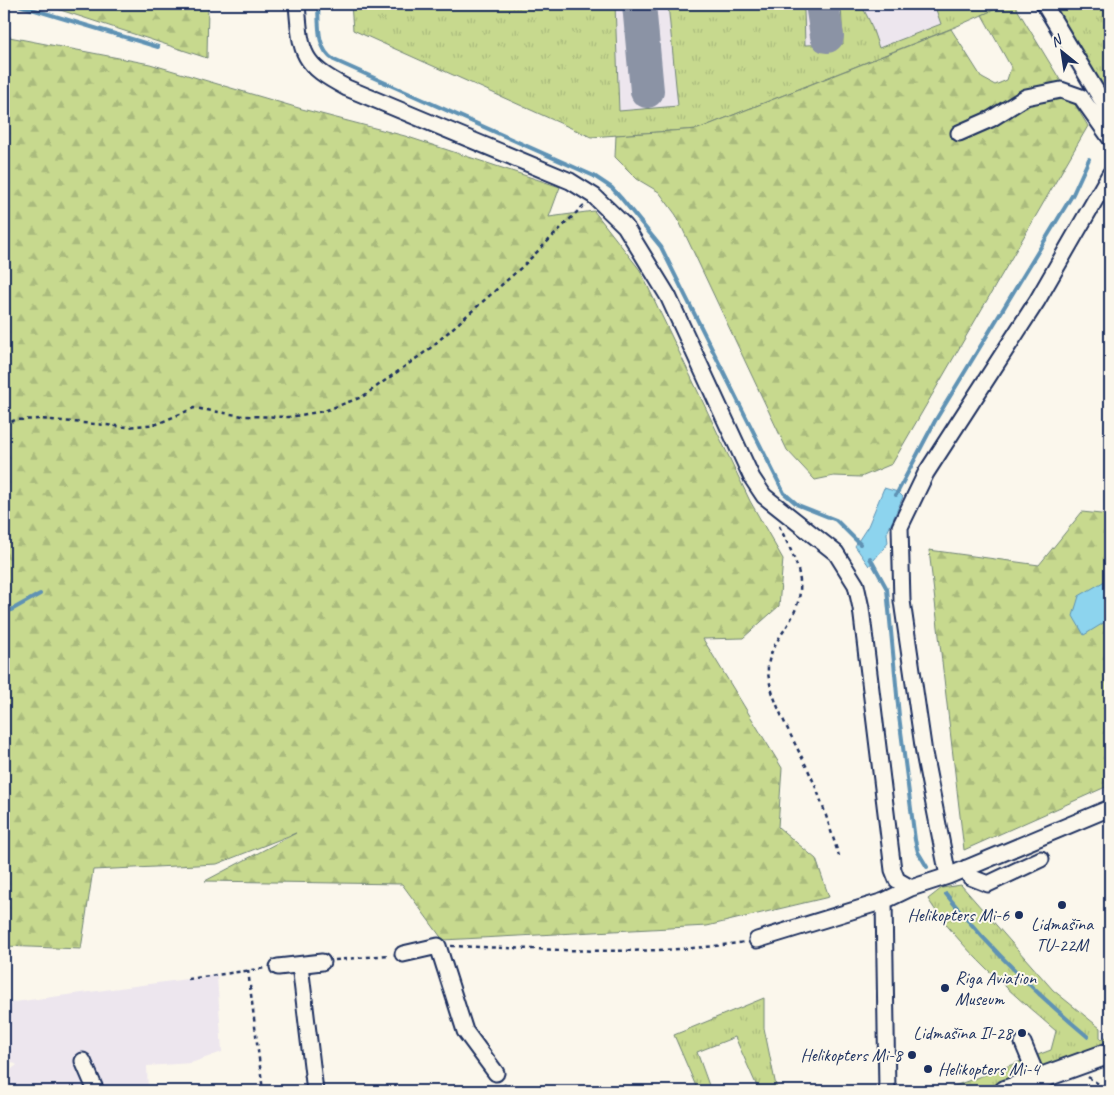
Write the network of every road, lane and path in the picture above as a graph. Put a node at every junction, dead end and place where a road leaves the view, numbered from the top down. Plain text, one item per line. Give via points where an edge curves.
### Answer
1 (297, 4) edge
2 (1044, 4) edge
3 (1110, 114) edge
4 (959, 133) dead end
5 (1110, 138) edge
6 (1110, 174) edge
7 (594, 196) junction
8 (4, 425) edge
9 (777, 521) dead end
10 (1110, 808) edge
11 (839, 856) dead end
12 (1040, 859) dead end
13 (966, 868) junction
14 (948, 876) junction
15 (911, 888) junction
16 (884, 901) junction
17 (757, 940) joint
18 (438, 946) junction
19 (403, 954) joint
20 (322, 962) joint
21 (300, 964) junction
22 (278, 967) joint
23 (248, 970) junction
24 (188, 979) dead end
25 (1023, 1042) dead end
26 (1110, 1053) edge
27 (83, 1061) dead end
28 (1073, 1067) junction
29 (496, 1073) dead end
30 (1038, 1079) junction
31 (96, 1091) edge
32 (263, 1091) edge
33 (315, 1091) edge
34 (885, 1091) edge
35 (1005, 1091) edge
36 (1109, 1091) edge

1 - 7 lane via 300,36 306,55 312,67 322,75 539,166
2 - 3 lane
4 - 5 lane via 991,119 1026,97 1061,90 1081,97
6 - 14 lane via 1037,301 926,473 900,527 902,601 924,752
7 - 8 path via 523,266 428,350 362,397 324,411 289,418 243,416 194,408 157,424 127,428 41,419 15,420
7 - 15 lane via 625,226 668,296 752,478 764,496 836,553 856,585 893,870 897,880
9 - 11 path via 794,555 801,579 800,601 774,644 767,670 775,701 815,785
10 - 13 lane
12 - 13 lane via 988,884 970,877
13 - 14 lane
14 - 15 lane
15 - 16 lane
16 - 17 lane
16 - 34 lane
17 - 18 path via 709,948 608,951
18 - 19 lane
18 - 29 lane via 465,1031
19 - 20 path
20 - 21 lane
21 - 22 lane
21 - 33 lane
22 - 23 path
23 - 24 path
23 - 32 path
25 - 30 lane
26 - 28 main road
27 - 31 lane
28 - 30 main road
28 - 36 path
30 - 35 main road

